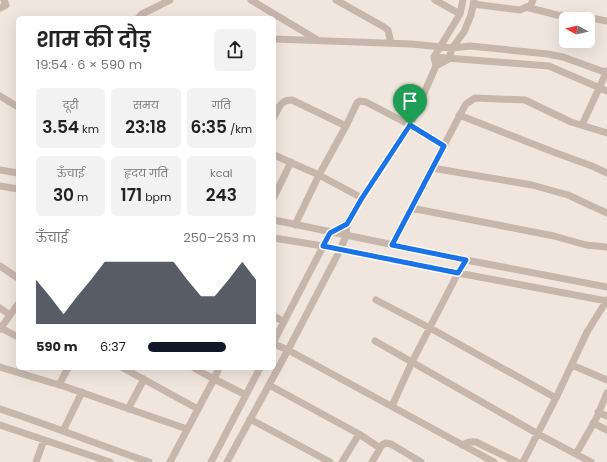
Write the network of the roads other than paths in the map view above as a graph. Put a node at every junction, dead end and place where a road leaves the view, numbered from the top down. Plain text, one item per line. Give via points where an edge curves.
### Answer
1 (4, 0) edge
2 (170, 0) edge
3 (251, 0) edge
4 (336, 0) edge
5 (435, 0) edge
6 (463, 0) edge
7 (533, 0) edge
8 (474, 2) edge
9 (526, 7) junction
10 (0, 8) edge
11 (460, 14) junction
12 (140, 16) edge
13 (607, 21) edge
14 (276, 39) edge
15 (318, 40) junction
16 (391, 44) junction
17 (440, 47) junction
18 (452, 48) junction
19 (434, 57) junction
20 (449, 59) junction
21 (436, 66) junction
22 (607, 72) edge
23 (599, 88) junction
24 (607, 91) edge
25 (0, 96) edge
26 (16, 106) edge
27 (276, 113) edge
28 (459, 115) junction
29 (410, 125) junction
30 (582, 125) junction
31 (346, 126) junction
32 (607, 134) edge
33 (444, 146) junction
34 (276, 156) edge
35 (291, 162) junction
36 (432, 168) junction
37 (0, 170) edge
38 (16, 173) edge
39 (607, 173) edge
40 (319, 175) junction
41 (0, 186) edge
42 (16, 190) edge
43 (276, 193) edge
44 (362, 198) junction
45 (411, 208) junction
46 (607, 213) edge
47 (276, 220) edge
48 (347, 224) junction
49 (295, 225) junction
50 (330, 233) junction
51 (346, 236) junction
52 (276, 240) edge
53 (392, 245) junction
54 (323, 246) junction
55 (607, 248) edge
56 (340, 250) junction
57 (466, 260) junction
58 (0, 266) edge
59 (458, 273) junction
60 (16, 277) edge
61 (607, 287) edge
62 (376, 300) dead end
63 (607, 300) edge
64 (16, 307) edge
65 (0, 308) edge
66 (10, 315) junction
67 (276, 317) edge
68 (284, 322) junction
69 (430, 328) junction
70 (0, 329) edge
71 (16, 336) edge
72 (276, 339) edge
73 (375, 341) dead end
74 (276, 344) edge
75 (288, 350) junction
76 (412, 362) junction
77 (572, 365) junction
78 (0, 367) edge
79 (67, 370) edge
80 (127, 370) edge
81 (197, 370) edge
82 (218, 370) edge
83 (259, 370) edge
84 (144, 379) junction
85 (214, 380) junction
86 (607, 380) edge
87 (59, 384) junction
88 (269, 385) junction
89 (82, 392) junction
90 (607, 393) edge
91 (246, 395) junction
92 (556, 398) junction
93 (392, 406) junction
94 (128, 408) junction
95 (0, 409) edge
96 (198, 409) junction
97 (598, 412) junction
98 (607, 416) edge
99 (250, 419) junction
100 (593, 423) junction
101 (0, 425) edge
102 (187, 429) junction
103 (607, 430) edge
104 (62, 431) junction
105 (359, 434) junction
106 (538, 434) junction
107 (44, 440) junction
108 (462, 445) junction
109 (380, 448) junction
110 (576, 454) junction
111 (36, 462) edge
112 (110, 462) edge
113 (150, 462) edge
114 (170, 462) edge
115 (211, 462) edge
116 (227, 462) edge
117 (330, 462) edge
118 (342, 462) edge
119 (372, 462) edge
120 (421, 462) edge
121 (494, 462) edge
122 (517, 462) edge
123 (523, 462) edge
124 (590, 462) edge

1 - 10 street via 6,5
2 - 12 street
3 - 15 street
4 - 16 street via 388,30
5 - 11 street
6 - 11 street
7 - 9 street via 531,5
8 - 9 street via 520,10
8 - 18 street via 464,32
9 - 13 street via 557,15
11 - 17 street
14 - 15 street
15 - 16 street
16 - 17 street
17 - 18 street
17 - 19 street
18 - 20 street
18 - 22 street via 470,46 548,54
19 - 20 street
19 - 21 street
20 - 21 street
20 - 23 street via 549,66
21 - 29 street
22 - 23 street
23 - 24 street
23 - 30 street
25 - 26 street
27 - 31 street via 282,102 292,100
28 - 30 street via 466,104 475,98 525,100
28 - 33 street
28 - 39 street
29 - 31 street via 360,101
29 - 33 street
29 - 44 street
30 - 32 street
31 - 40 street
33 - 36 street
34 - 35 street
35 - 40 street
35 - 43 street
36 - 45 street
36 - 46 street via 532,184 568,195
37 - 38 street
40 - 44 street
40 - 49 street
41 - 42 street
44 - 48 street
45 - 53 street
45 - 55 street
47 - 49 street
48 - 50 street
48 - 51 street
49 - 50 street
50 - 51 street
50 - 54 street
51 - 53 street
51 - 56 street
52 - 54 street
53 - 57 street
54 - 56 street
54 - 68 street
56 - 59 street
56 - 75 street
57 - 59 street
57 - 61 street
58 - 60 street
59 - 63 street
59 - 69 street
62 - 69 street
63 - 77 street via 587,332
64 - 66 street
65 - 66 street
66 - 70 street
67 - 68 street
68 - 72 street
69 - 76 street
69 - 92 street
70 - 71 street
73 - 76 street
74 - 75 street
75 - 88 street
75 - 93 street
76 - 93 street
76 - 106 street
77 - 86 street
77 - 92 street
78 - 87 street
79 - 87 street
80 - 84 street
81 - 85 street
82 - 85 street
83 - 91 street
84 - 94 street
84 - 96 street
85 - 91 street
85 - 96 street
87 - 89 street
88 - 99 street
88 - 105 street
89 - 94 street
89 - 104 street
90 - 97 street
91 - 115 street
92 - 106 street
93 - 108 street
94 - 102 street
95 - 104 street
96 - 102 street
97 - 98 street
97 - 100 street
99 - 116 street
99 - 117 street
100 - 103 street
100 - 110 street
101 - 107 street
102 - 114 street
104 - 113 street
105 - 109 street
105 - 118 street
106 - 110 street
106 - 123 street
107 - 111 street
107 - 112 street
108 - 121 street
108 - 122 street via 476,442
109 - 119 street
109 - 120 street via 383,444 388,444
110 - 124 street

